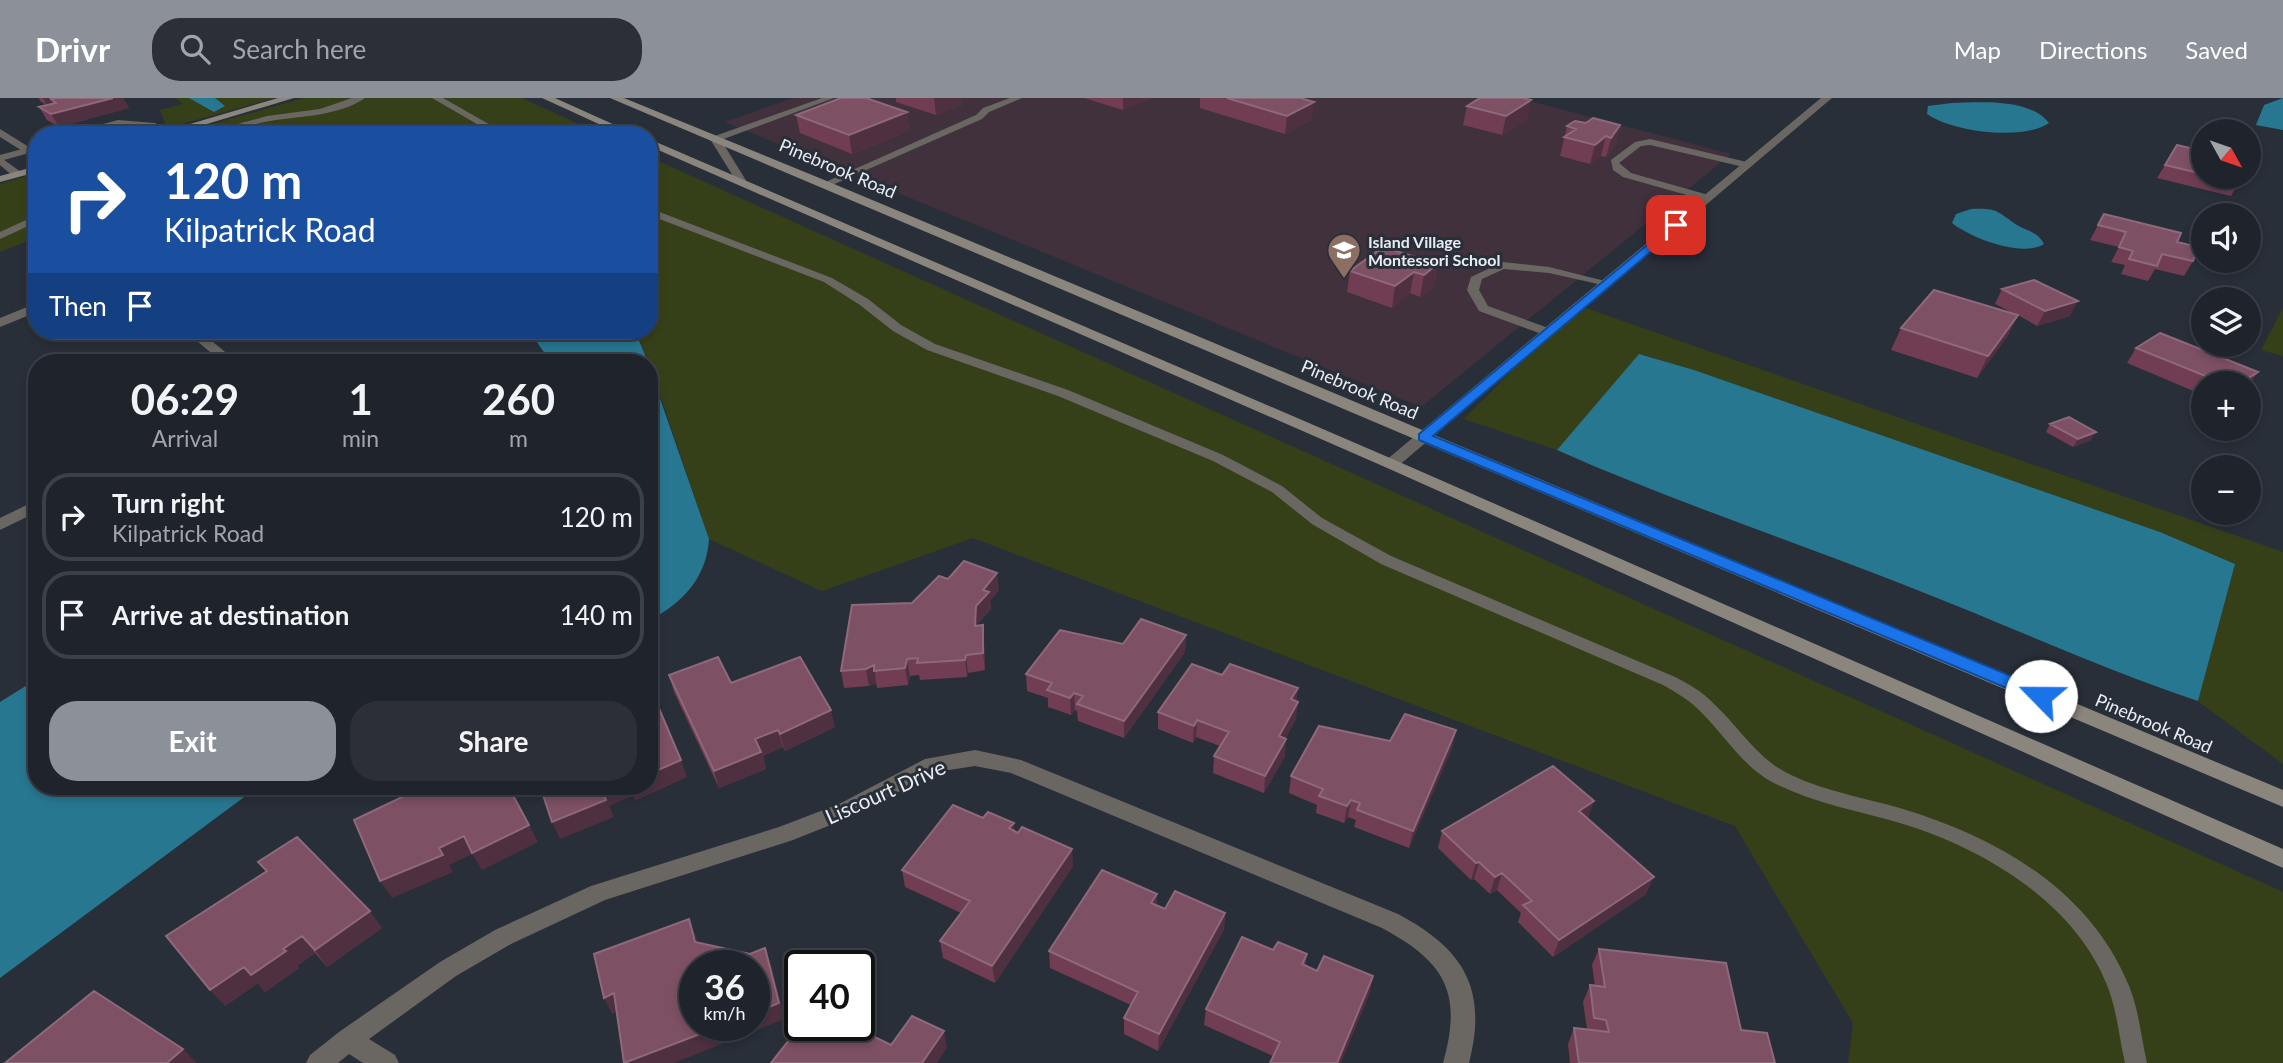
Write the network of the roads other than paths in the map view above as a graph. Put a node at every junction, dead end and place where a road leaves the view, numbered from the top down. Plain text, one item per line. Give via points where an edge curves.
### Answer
1 (289, 98) edge
2 (361, 98) edge
3 (436, 98) edge
4 (547, 98) edge
5 (615, 98) edge
6 (830, 98) edge
7 (978, 98) edge
8 (1018, 98) edge
9 (1827, 98) edge
10 (986, 110) junction
11 (130, 124) junction
12 (102, 126) edge
13 (122, 126) edge
14 (138, 126) edge
15 (177, 126) edge
16 (239, 126) edge
17 (487, 126) edge
18 (611, 126) edge
19 (0, 132) edge
20 (715, 139) junction
21 (658, 146) edge
22 (28, 147) edge
23 (28, 149) edge
24 (28, 150) edge
25 (0, 152) edge
26 (0, 159) edge
27 (1748, 165) junction
28 (28, 171) edge
29 (18, 174) junction
30 (0, 179) edge
31 (742, 182) junction
32 (826, 184) junction
33 (1708, 198) junction
34 (658, 214) edge
35 (28, 222) edge
36 (0, 236) edge
37 (1607, 283) junction
38 (28, 311) edge
39 (0, 323) edge
40 (1548, 332) junction
41 (203, 340) edge
42 (220, 354) edge
43 (1424, 437) junction
44 (1391, 464) junction
45 (28, 510) edge
46 (0, 525) edge
47 (2283, 799) edge
48 (2283, 859) edge
49 (348, 1040) junction
50 (319, 1063) edge
51 (386, 1063) edge
52 (1456, 1063) edge
53 (2136, 1063) edge

1 - 15 street
2 - 16 lane via 321,112
3 - 17 lane
4 - 18 street
5 - 20 street, Pinebrook Road
6 - 20 lane
7 - 10 lane
8 - 10 lane
9 - 27 street
10 - 32 lane via 919,145
11 - 12 lane
11 - 13 lane
11 - 14 lane
19 - 22 street
20 - 31 lane
20 - 32 street, Pinebrook Road
21 - 31 street
23 - 25 lane
24 - 26 lane
26 - 29 street
27 - 33 street
27 - 33 lane via 1650,142 1638,144 1614,162 1627,176
28 - 29 street
29 - 30 street
31 - 44 street
32 - 43 street, Pinebrook Road
33 - 37 street
34 - 53 lane via 828,279 931,347 1063,393 1247,472 1317,521 1385,560 1669,681 1700,701 1745,752 1781,779 1921,822 1998,858 2071,912 2094,940 2118,985
35 - 36 lane
37 - 40 street
37 - 40 lane via 1503,265 1477,277 1473,290 1483,308
38 - 39 street
40 - 43 street
41 - 42 street
43 - 44 street
43 - 47 street, Pinebrook Road
44 - 48 street
45 - 46 street
49 - 50 street, Liscourt Drive
49 - 51 street
49 - 52 street, Liscourt Drive via 448,969 555,912 643,877 805,827 932,765 975,758 1014,766 1391,920 1419,936 1449,963 1463,993 1465,1038

